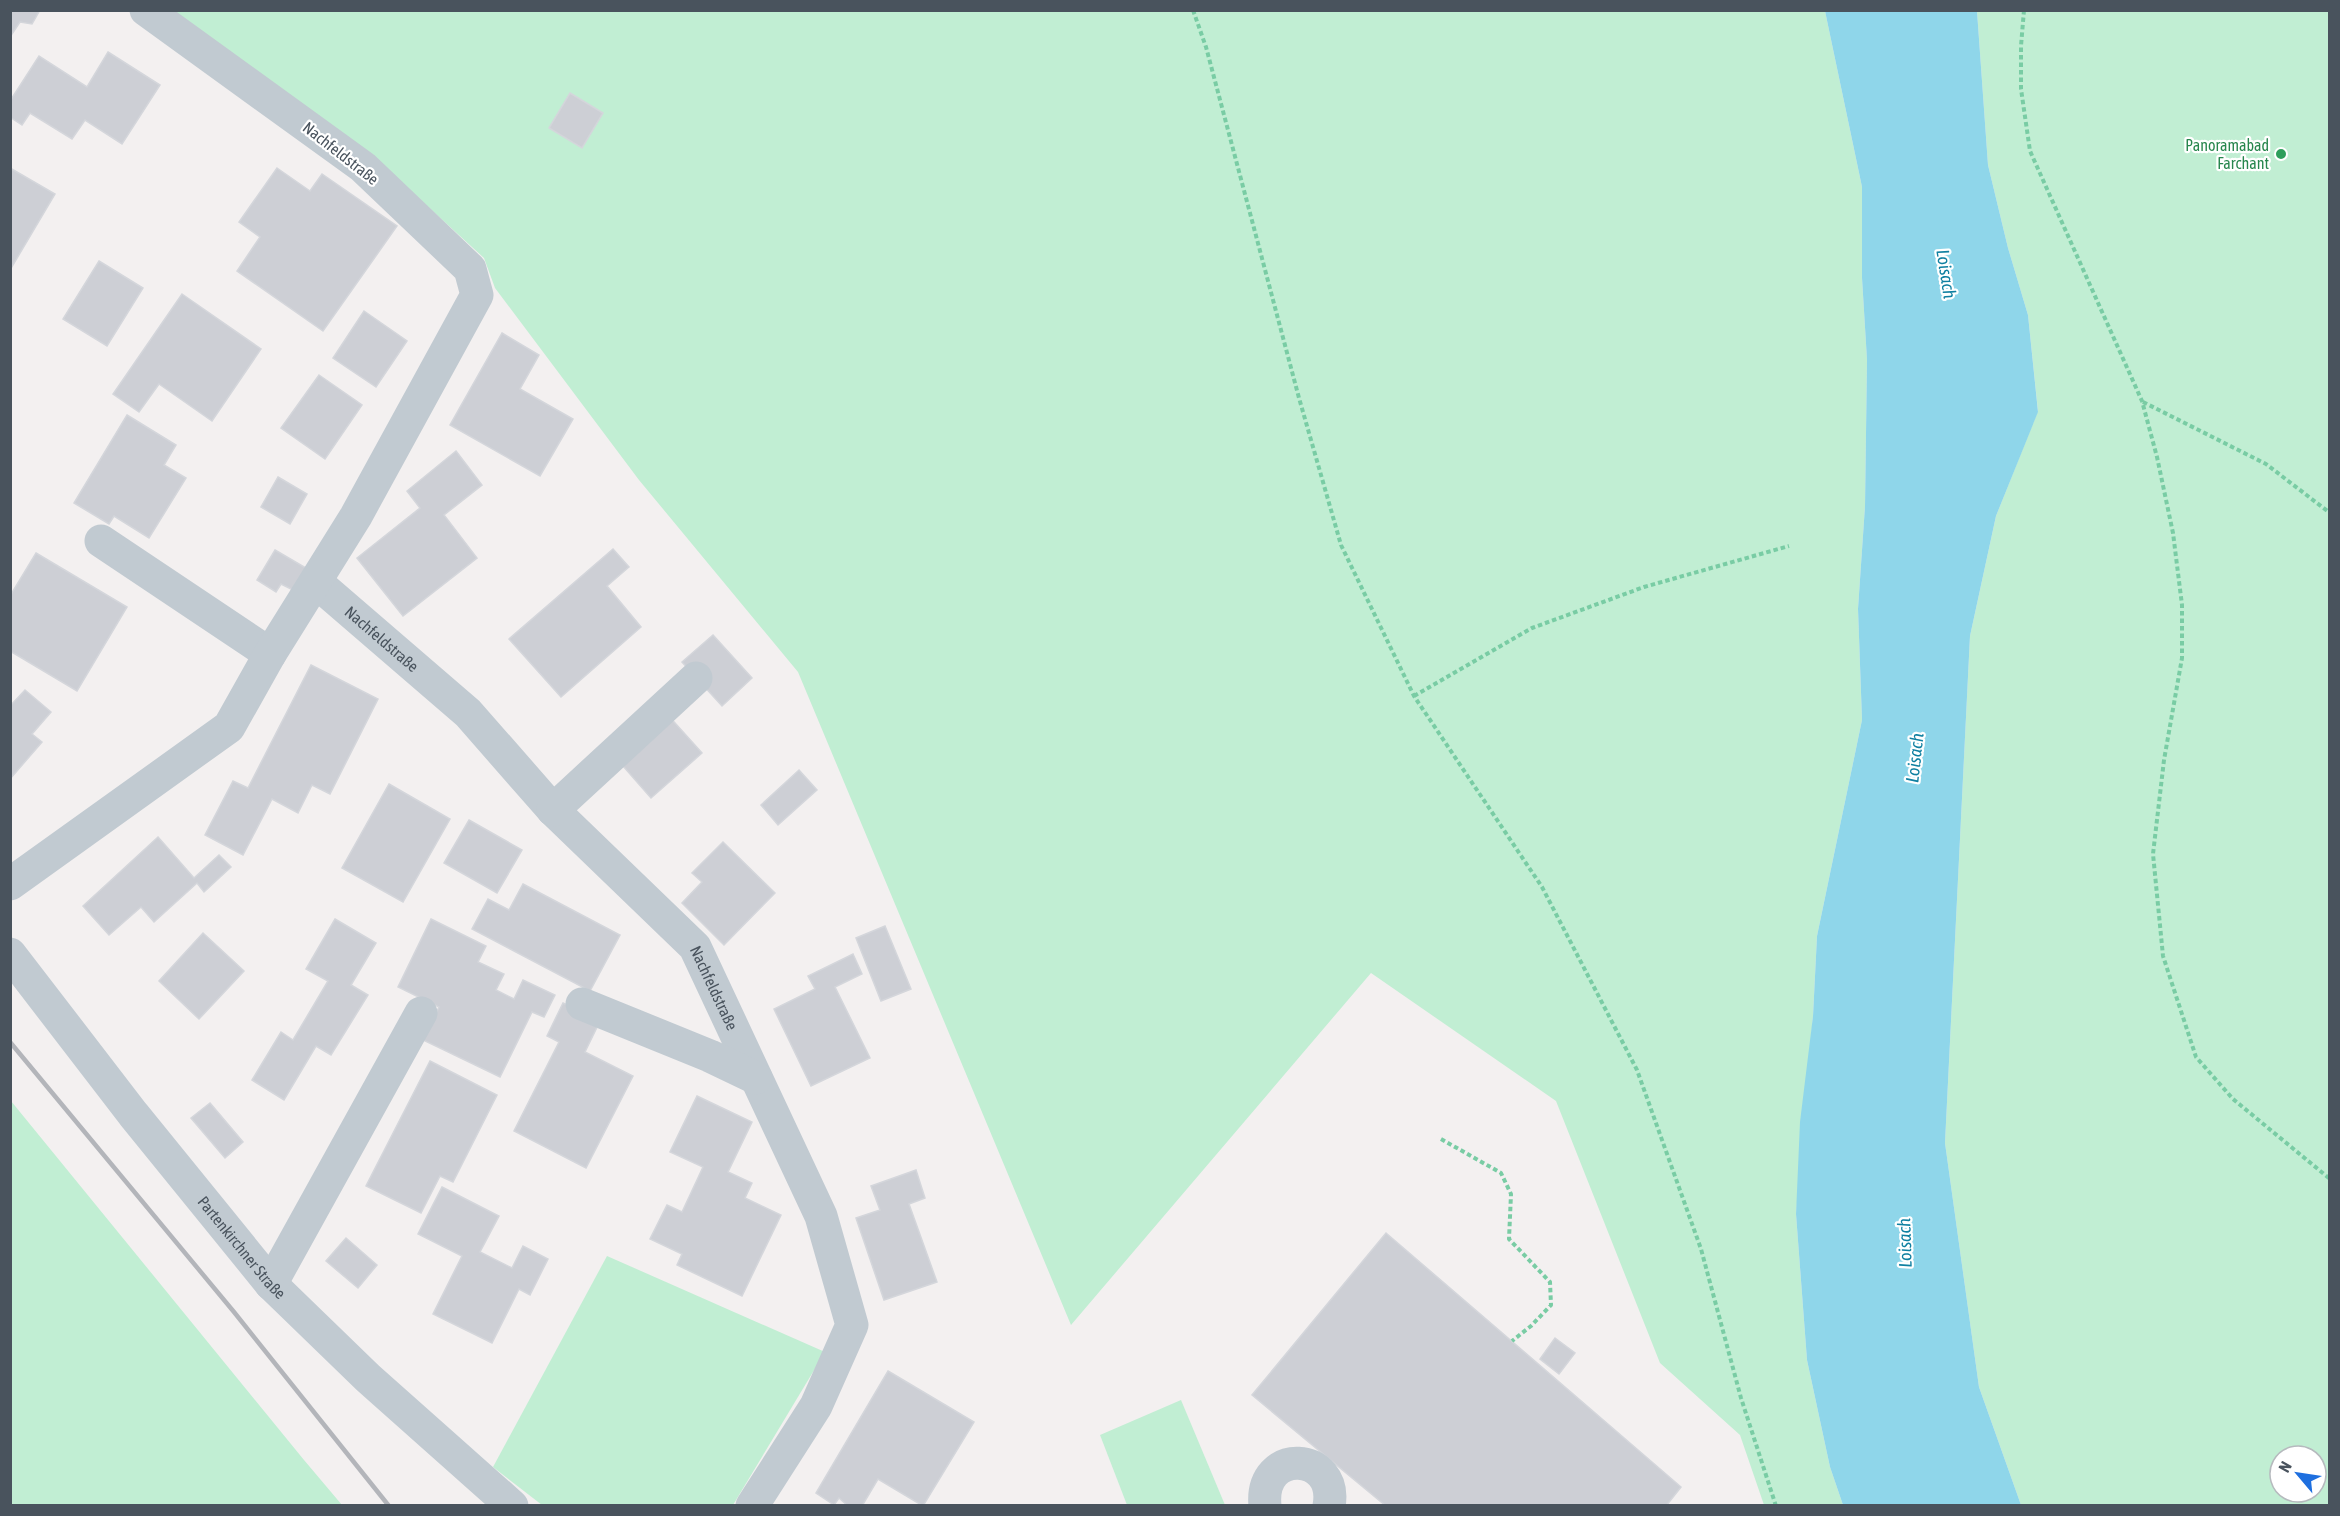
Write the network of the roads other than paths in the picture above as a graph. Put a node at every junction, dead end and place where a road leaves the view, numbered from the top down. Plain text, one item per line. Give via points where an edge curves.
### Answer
1 (146, 10) edge
2 (101, 541) dead end
3 (316, 582) junction
4 (270, 654) junction
5 (696, 678) dead end
6 (553, 810) junction
7 (10, 884) edge
8 (10, 954) edge
9 (582, 1004) dead end
10 (421, 1013) dead end
11 (756, 1078) junction
12 (271, 1284) junction
13 (512, 1506) edge
14 (752, 1506) edge
15 (1265, 1506) edge
16 (1329, 1506) edge

1 - 3 street, Nachfeldstraße via 363,166 470,269 477,295
2 - 4 street
3 - 4 street, Nachfeldstraße
3 - 6 street, Nachfeldstraße via 468,713
4 - 7 street, Nachfeldstraße via 229,727
5 - 6 street
6 - 11 street, Nachfeldstraße via 695,947
8 - 12 street, Partenkirchner Straße
9 - 11 street
10 - 12 street
11 - 14 street, Nachfeldstraße via 821,1216 852,1325 816,1407
12 - 13 street, Partenkirchner Straße via 368,1378
15 - 16 street via 1266,1484 1272,1474 1290,1463 1301,1463 1312,1466 1327,1482

